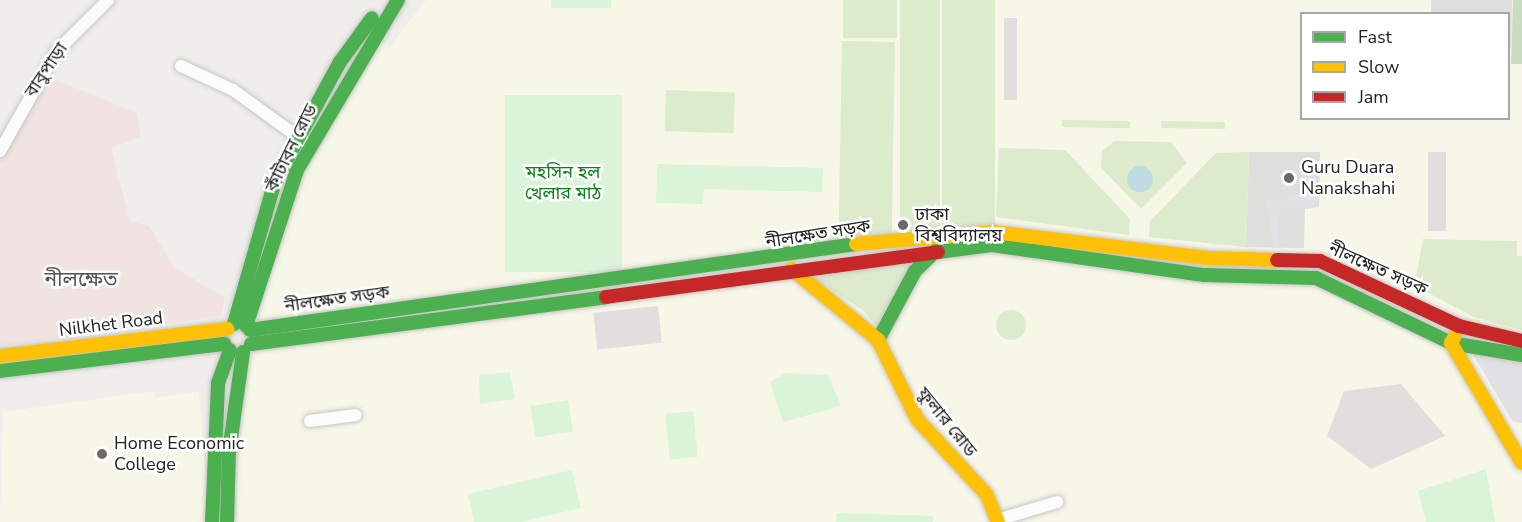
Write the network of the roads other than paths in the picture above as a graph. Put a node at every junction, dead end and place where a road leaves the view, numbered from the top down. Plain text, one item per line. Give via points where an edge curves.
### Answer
1 (108, 0) edge
2 (385, 0) edge
3 (398, 0) edge
4 (181, 66) dead end
5 (296, 137) junction
6 (309, 145) junction
7 (0, 151) edge
8 (938, 234) junction
9 (939, 249) junction
10 (1138, 250) junction
11 (790, 258) junction
12 (1138, 266) junction
13 (792, 273) junction
14 (1459, 326) junction
15 (239, 327) junction
16 (878, 340) junction
17 (1522, 341) edge
18 (1451, 343) junction
19 (237, 348) junction
20 (0, 350) edge
21 (36, 351) junction
22 (1522, 355) edge
23 (0, 356) edge
24 (0, 371) edge
25 (356, 415) dead end
26 (310, 420) dead end
27 (1522, 463) edge
28 (1057, 502) dead end
29 (998, 521) edge
30 (212, 522) edge
31 (227, 522) edge

1 - 7 street, বাবুপাড়া via 56,52
2 - 5 main road, কাঁটাবন রোড
3 - 6 main road, কাঁটাবন রোড
4 - 5 street via 233,90
5 - 6 street
5 - 15 main road, কাঁটাবন রোড via 256,232
6 - 15 main road, কাঁটাবন রোড via 273,230
8 - 9 main road
8 - 10 main road, নীলক্ষেত সড়ক via 993,232
8 - 11 main road, নীলক্ষেত সড়ক
9 - 12 main road, নীলক্ষেত সড়ক via 992,245
9 - 13 main road, নীলক্ষেত সড়ক
9 - 16 main road via 915,271
10 - 12 main road
10 - 14 main road, নীলক্ষেত সড়ক via 1207,258 1320,261
11 - 13 main road
11 - 15 main road, নীলক্ষেত সড়ক
12 - 18 main road, নীলক্ষেত সড়ক via 1316,278
13 - 16 main road, ফুলার রোড via 840,304
13 - 19 main road, নীলক্ষেত সড়ক
14 - 17 main road, নীলক্ষেত সড়ক
14 - 18 main road
15 - 19 main road
15 - 19 main road
15 - 21 main road, Nilkhet Road
16 - 29 main road, ফুলার রোড via 917,419 987,495
18 - 22 main road, নীলক্ষেত সড়ক
18 - 27 main road
19 - 24 main road, নীলক্ষেত সড়ক
19 - 30 main road via 218,382
19 - 31 main road
20 - 21 main road
21 - 23 main road, Nilkhet Road
25 - 26 street
28 - 29 street

